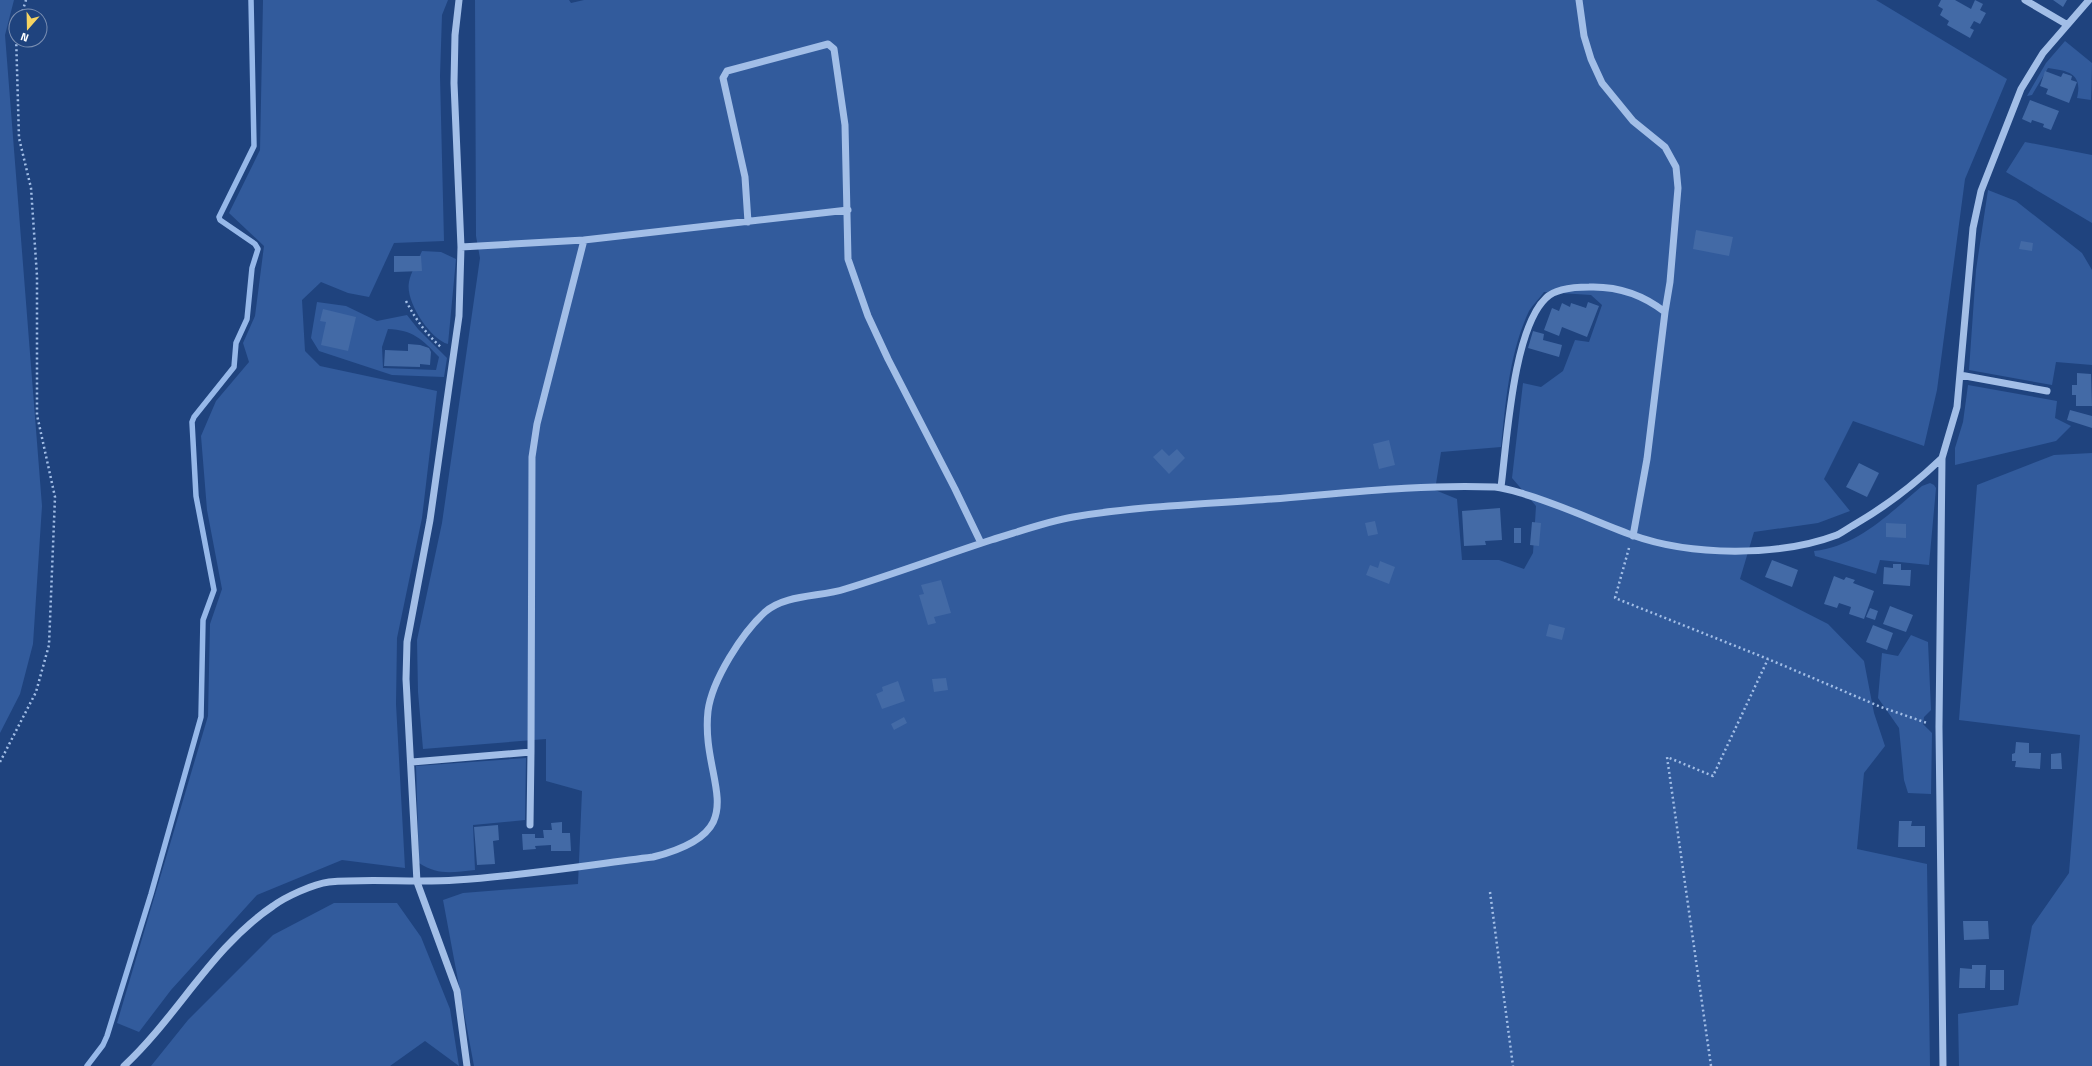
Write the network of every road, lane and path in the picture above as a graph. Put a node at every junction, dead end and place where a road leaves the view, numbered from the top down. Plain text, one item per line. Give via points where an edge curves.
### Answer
1 (459, 0) edge
2 (1579, 0) edge
3 (2025, 0) edge
4 (2089, 0) edge
5 (2066, 24) junction
6 (16, 48) edge
7 (848, 210) junction
8 (748, 222) junction
9 (584, 240) junction
10 (461, 247) junction
11 (406, 301) dead end
12 (1665, 312) junction
13 (454, 357) junction
14 (1960, 375) junction
15 (2047, 391) dead end
16 (1942, 458) junction
17 (1501, 487) junction
18 (1633, 536) junction
19 (980, 544) junction
20 (1768, 659) junction
21 (1939, 727) junction
22 (531, 752) junction
23 (0, 762) edge
24 (412, 762) junction
25 (530, 824) dead end
26 (417, 882) junction
27 (1490, 892) dead end
28 (124, 1066) edge
29 (467, 1066) edge
30 (1513, 1066) edge
31 (1711, 1066) edge
32 (1943, 1066) edge

1 - 10 street via 454,83
2 - 12 street via 1584,36 1602,83 1633,121 1666,147 1676,167 1678,188
3 - 5 street
4 - 5 street
5 - 14 street via 2039,58 2021,90 1981,190 1973,228
6 - 23 path via 19,138 31,188 37,276 37,415 55,497 49,645 36,692
7 - 8 street
7 - 8 street via 845,125 834,49 828,44 727,71 723,78 745,177
7 - 19 street via 848,259 868,316
8 - 9 street
9 - 10 street
9 - 22 street via 537,424 532,457
10 - 13 street via 459,316
11 - 13 path via 415,319 431,338
12 - 17 street via 1648,299 1602,286 1559,290 1546,297 1535,312 1520,351
12 - 18 street via 1647,459
13 - 24 street via 430,520 407,642 406,679
14 - 15 street
14 - 16 street via 1953,425
16 - 18 street via 1902,493 1870,516 1838,534 1791,546 1740,552 1680,546
16 - 21 street
17 - 18 street via 1552,502
17 - 19 street via 1435,486 1145,509 1071,518
18 - 20 path via 1615,598
19 - 26 street via 840,591 782,602 766,610 735,649 716,682 708,712 709,744 718,802 713,824 697,840 680,850 653,857 457,880
20 - 21 path via 1881,707
20 - 31 path via 1713,776 1667,757
21 - 32 street
22 - 24 street
22 - 25 street
24 - 26 street
26 - 28 street via 327,882 294,894 273,906 224,950 143,1048
26 - 29 street via 457,991
27 - 30 path

